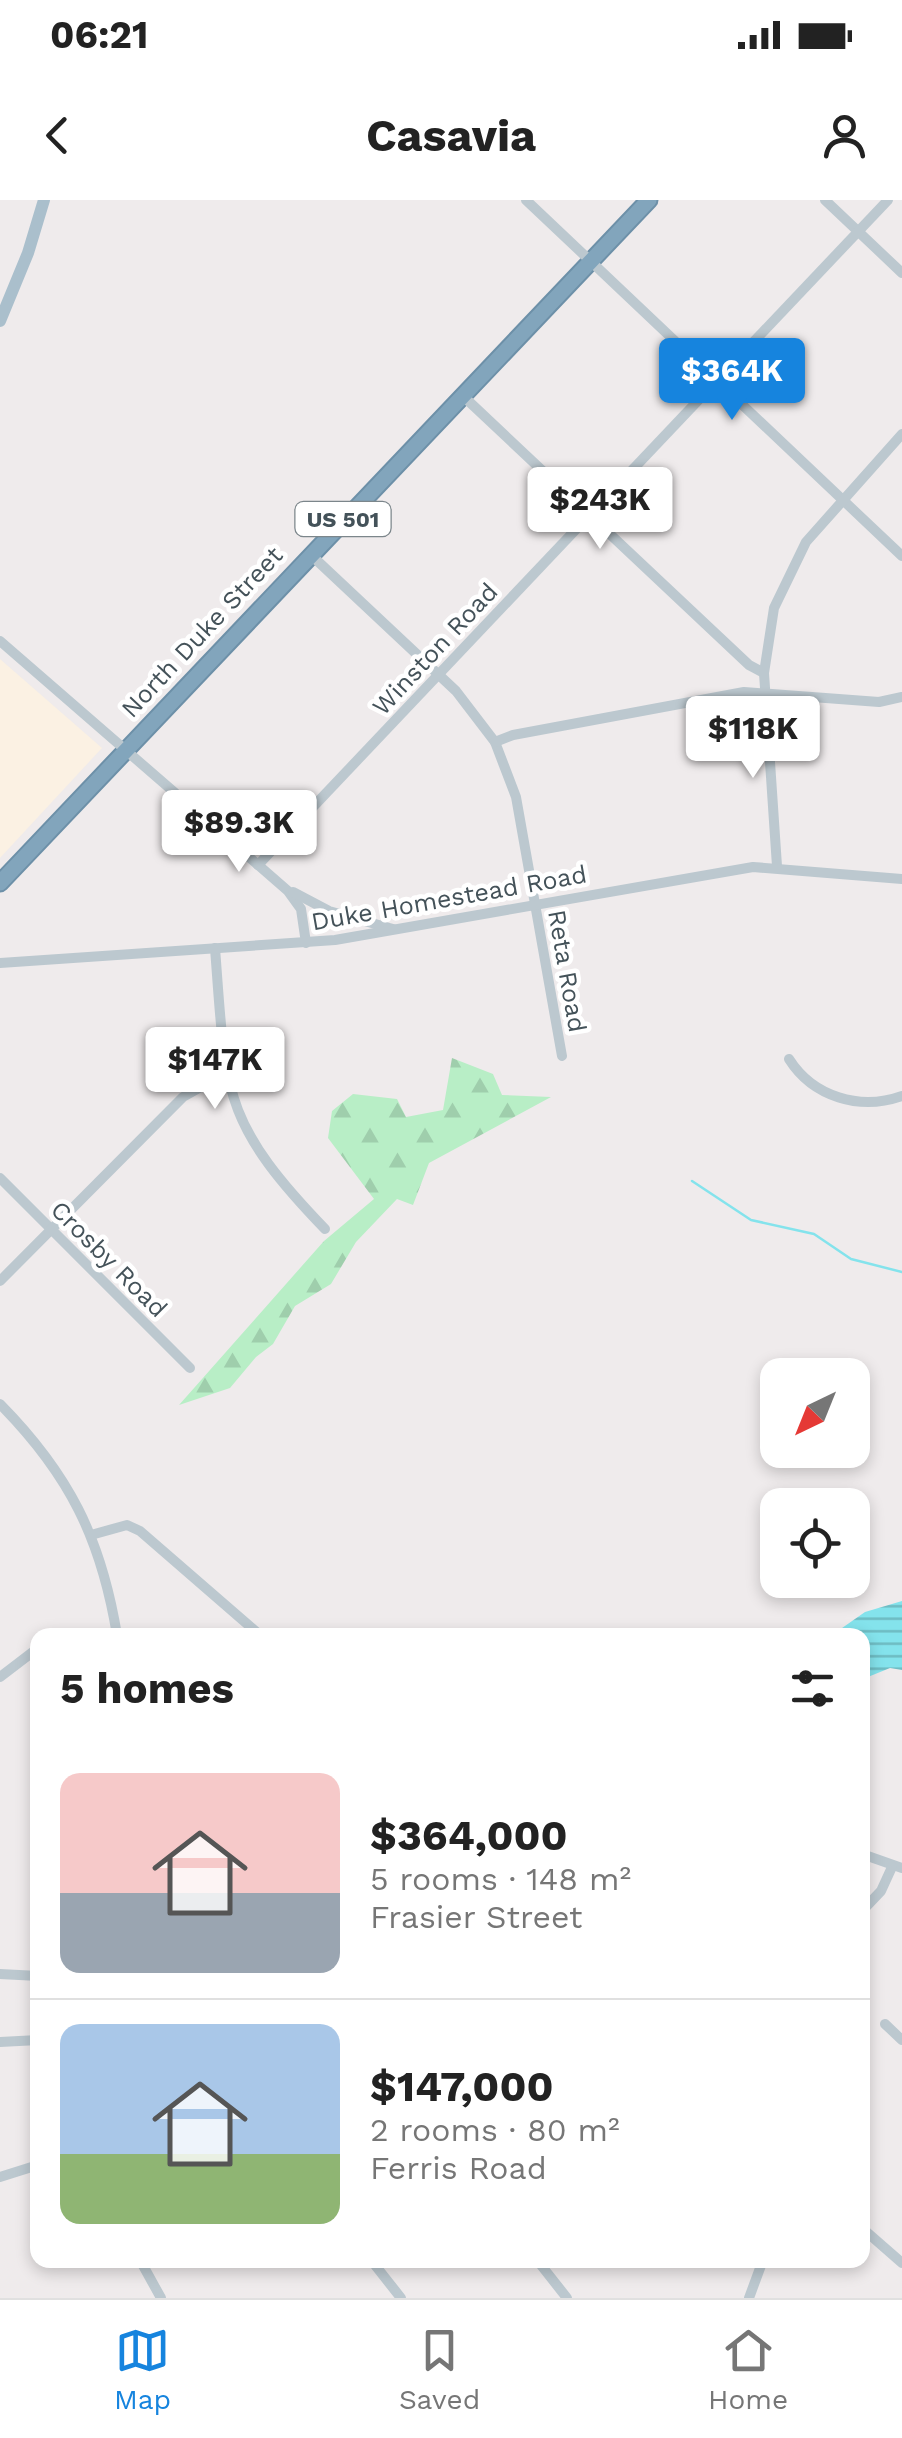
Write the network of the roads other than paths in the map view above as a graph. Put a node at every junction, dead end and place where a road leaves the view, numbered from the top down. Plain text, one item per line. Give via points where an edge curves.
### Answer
1 (44, 200) edge
2 (526, 200) edge
3 (648, 200) edge
4 (825, 200) edge
5 (888, 200) edge
6 (858, 232) junction
7 (590, 260) junction
8 (902, 273) edge
9 (0, 320) edge
10 (716, 381) junction
11 (462, 394) junction
12 (902, 434) edge
13 (841, 499) junction
14 (590, 514) junction
15 (310, 554) junction
16 (902, 556) edge
17 (0, 642) edge
18 (764, 673) junction
19 (438, 674) junction
20 (765, 691) junction
21 (902, 696) edge
22 (495, 742) junction
23 (124, 750) junction
24 (258, 865) junction
25 (777, 866) junction
26 (902, 879) edge
27 (0, 883) edge
28 (288, 891) junction
29 (536, 905) junction
30 (399, 930) junction
31 (306, 942) junction
32 (214, 948) junction
33 (0, 963) edge
34 (562, 1056) dead end
35 (789, 1058) dead end
36 (224, 1074) junction
37 (902, 1096) edge
38 (0, 1178) edge
39 (51, 1229) junction
40 (325, 1229) dead end
41 (0, 1281) edge
42 (190, 1368) dead end
43 (0, 1404) edge
44 (91, 1536) junction
45 (115, 1628) edge
46 (252, 1628) edge
47 (30, 1654) edge
48 (0, 1677) edge
49 (870, 1857) edge
50 (897, 1867) edge
51 (870, 1903) edge
52 (0, 1974) edge
53 (30, 1976) edge
54 (885, 2024) dead end
55 (30, 2040) edge
56 (902, 2040) edge
57 (0, 2042) edge
58 (30, 2167) edge
59 (0, 2176) edge
60 (870, 2235) edge
61 (902, 2262) edge
62 (144, 2268) edge
63 (377, 2268) edge
64 (543, 2268) edge
65 (759, 2268) edge
66 (161, 2298) edge
67 (401, 2298) edge
68 (566, 2298) edge
69 (748, 2298) edge

1 - 9 main road
2 - 7 street
3 - 7 highway, North Duke Street / US 501
4 - 6 street
5 - 6 street, Winston Road
6 - 8 street
6 - 10 street, Winston Road
7 - 10 street
7 - 11 highway, North Duke Street / US 501
10 - 13 street
10 - 14 street, Winston Road
11 - 14 street
11 - 15 highway, North Duke Street / US 501
12 - 13 street
13 - 16 street
13 - 18 street via 783,583
14 - 18 street
14 - 19 street, Winston Road
15 - 19 street, Reta Road
15 - 23 highway, North Duke Street / US 501
17 - 23 street
18 - 20 street
19 - 22 street, Reta Road
19 - 24 street, Winston Road
20 - 21 street via 879,702
20 - 22 street
20 - 25 street
22 - 29 street, Reta Road via 516,798
23 - 24 street
23 - 27 highway, North Duke Street / US 501
24 - 28 street
25 - 26 street, Duke Homestead Road
25 - 29 street, Duke Homestead Road
28 - 30 street via 329,912
28 - 31 street via 301,909
29 - 30 street, Duke Homestead Road
29 - 34 street, Reta Road
30 - 31 street, Duke Homestead Road
31 - 32 street, Duke Homestead Road
32 - 33 street, Duke Homestead Road
32 - 36 street
35 - 37 street via 807,1081 834,1096 868,1102
36 - 39 street via 183,1097
36 - 40 street via 265,1163
38 - 39 street, Crosby Road
39 - 41 street
39 - 42 street, Crosby Road
43 - 44 street via 58,1470
44 - 45 street
44 - 46 street via 127,1524 140,1531
47 - 48 street
49 - 50 street
50 - 51 street
52 - 53 street
54 - 56 street
55 - 57 street
58 - 59 street
60 - 61 street
62 - 66 street
63 - 67 street
64 - 68 street
65 - 69 street

